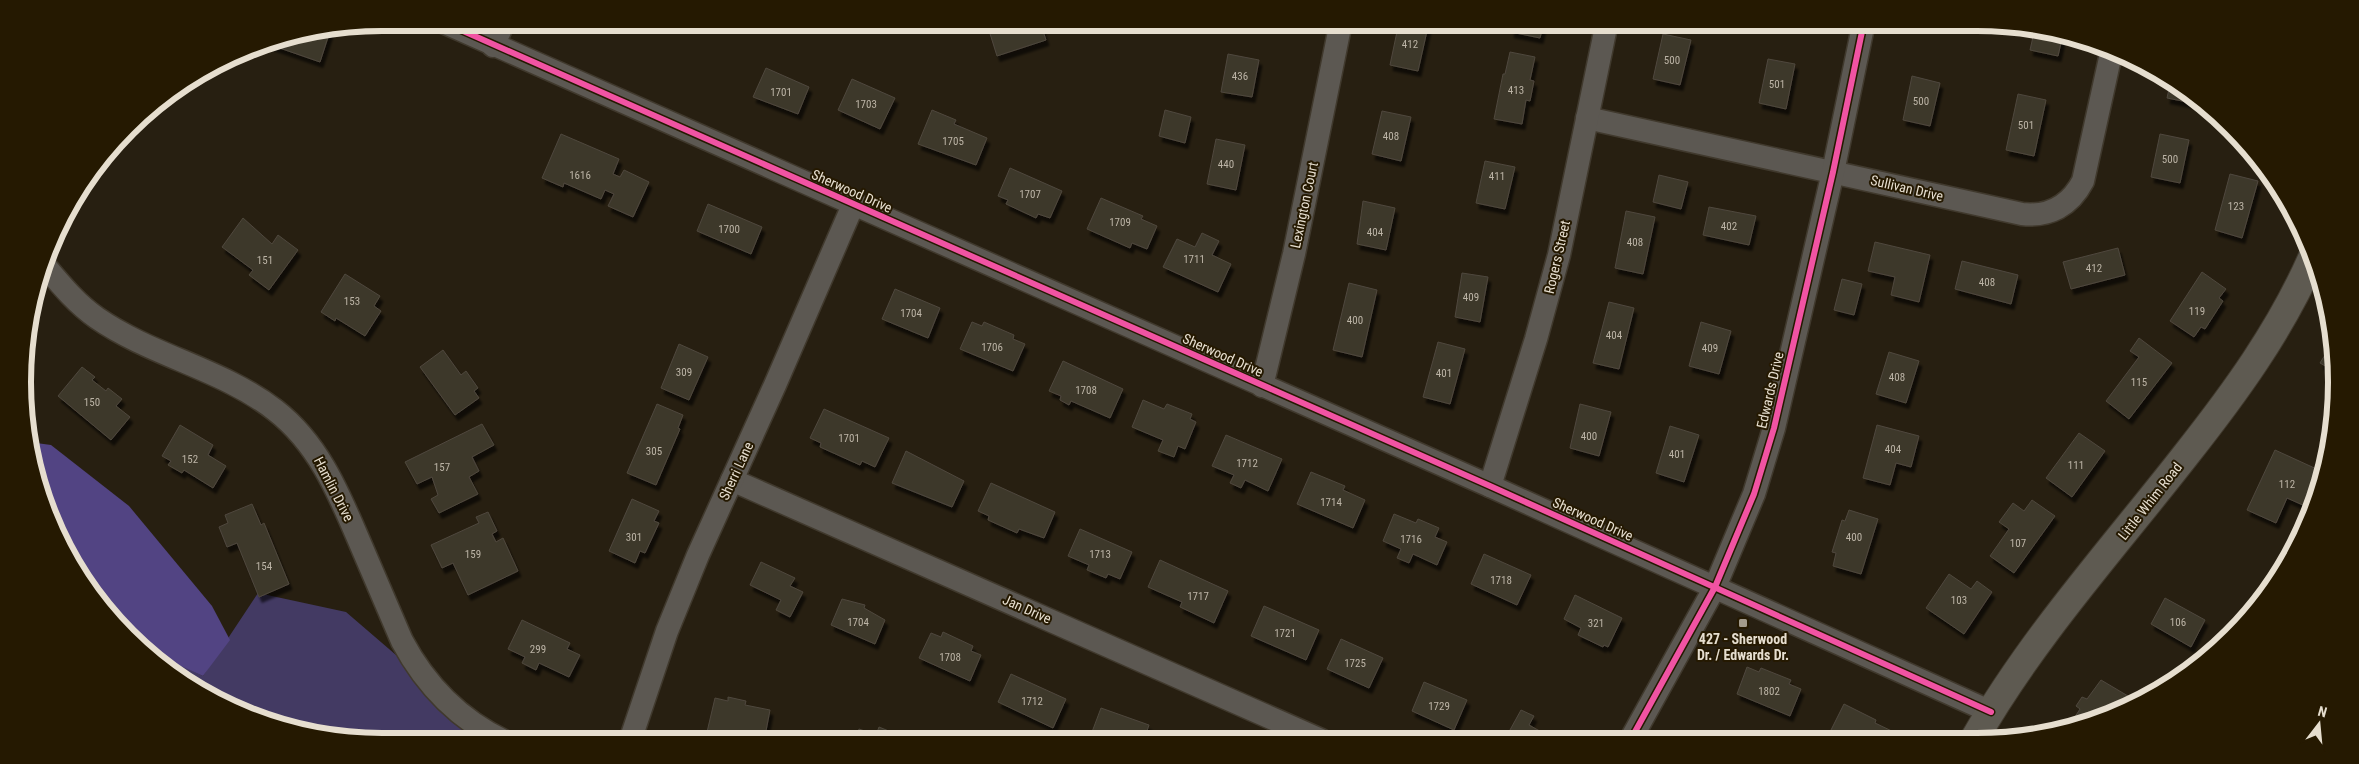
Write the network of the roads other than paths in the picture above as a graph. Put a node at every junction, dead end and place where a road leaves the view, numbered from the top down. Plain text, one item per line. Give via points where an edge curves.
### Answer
1 (462, 31) edge
2 (500, 31) edge
3 (1339, 31) edge
4 (1605, 31) edge
5 (1862, 31) edge
6 (494, 46) junction
7 (2110, 58) edge
8 (1587, 118) junction
9 (1833, 172) junction
10 (853, 205) junction
11 (2308, 267) edge
12 (49, 271) edge
13 (1262, 386) junction
14 (732, 480) junction
15 (1490, 486) junction
16 (1715, 587) junction
17 (1991, 712) junction
18 (486, 733) edge
19 (633, 733) edge
20 (1305, 733) edge
21 (1634, 733) edge
22 (1978, 733) edge

1 - 6 street, Sherwood Drive
2 - 6 street
3 - 13 street, Lexington Court via 1294,254
4 - 8 street, Rogers Street
5 - 9 street, Edwards Drive
6 - 10 street, Sherwood Drive
7 - 9 street, Sullivan Drive via 2083,182 2065,204 2048,214 2022,214
8 - 9 street, Sullivan Drive
8 - 15 street, Rogers Street via 1559,256
9 - 16 street, Edwards Drive via 1774,428 1754,494
10 - 13 street, Sherwood Drive
10 - 14 street, Sherri Lane
11 - 17 street, Little Whim Road via 2265,348 2231,398 2038,643
12 - 18 street, Hamlin Drive via 73,299 97,318 249,392 277,411 301,434 322,461 337,491 414,664 458,713
13 - 15 street, Sherwood Drive
14 - 19 street, Sherri Lane via 667,631
14 - 20 street, Jan Drive
15 - 16 street, Sherwood Drive
16 - 17 street, Sherwood Drive
16 - 21 street, Edwards Drive
17 - 22 street, Little Whim Road

